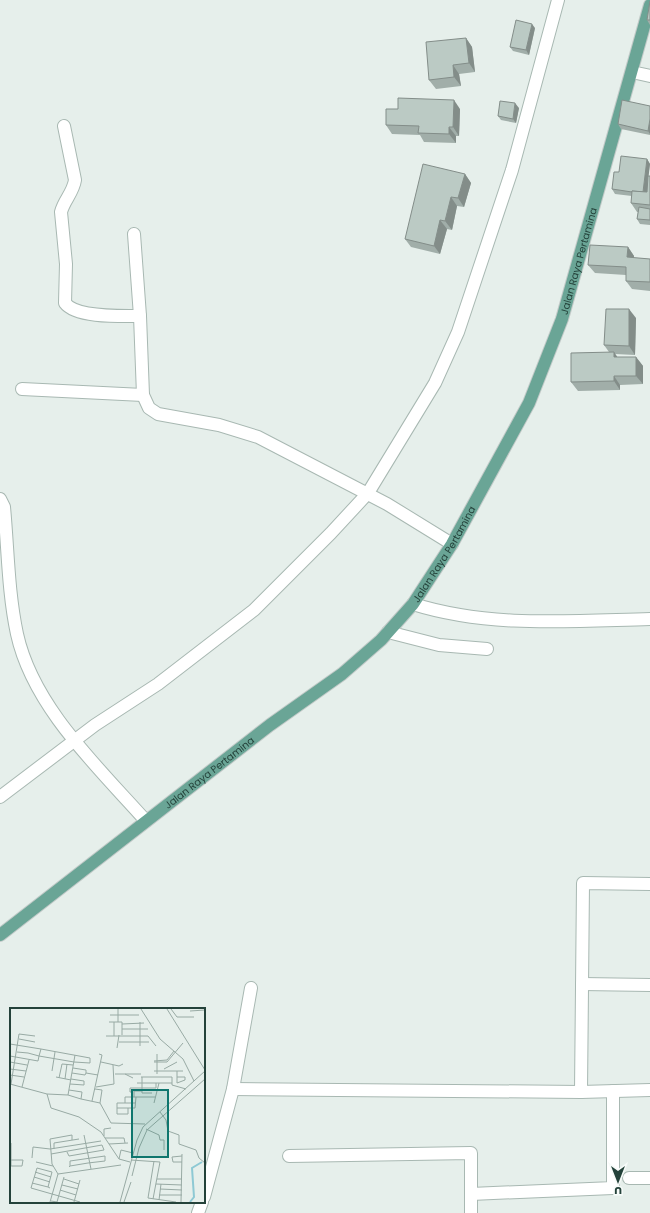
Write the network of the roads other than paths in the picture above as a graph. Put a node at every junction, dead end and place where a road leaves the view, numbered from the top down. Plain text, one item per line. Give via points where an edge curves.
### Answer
1 (558, 0) edge
2 (650, 5) edge
3 (632, 72) junction
4 (650, 76) edge
5 (64, 126) dead end
6 (134, 234) dead end
7 (140, 316) junction
8 (22, 389) dead end
9 (143, 395) junction
10 (368, 493) junction
11 (0, 500) edge
12 (452, 544) junction
13 (413, 604) junction
14 (650, 619) edge
15 (388, 632) junction
16 (488, 649) dead end
17 (74, 740) junction
18 (0, 797) edge
19 (146, 821) junction
20 (650, 884) edge
21 (0, 936) edge
22 (582, 984) junction
23 (650, 985) edge
24 (251, 988) dead end
25 (233, 1089) junction
26 (613, 1090) junction
27 (650, 1090) edge
28 (581, 1092) junction
29 (289, 1156) dead end
30 (629, 1178) dead end
31 (650, 1178) edge
32 (205, 1192) edge
33 (471, 1194) junction
34 (202, 1203) edge
35 (198, 1213) edge
36 (471, 1213) edge

1 - 10 street via 512,170 458,332 435,383
2 - 3 main road, Jalan Raya Pertamina
3 - 4 street
3 - 12 main road, Jalan Raya Pertamina via 562,319 546,362 529,403
5 - 7 street via 75,180 61,212 66,264 64,303 74,310 97,315
6 - 7 street
7 - 9 street
8 - 9 street
9 - 10 street via 150,408 158,414 219,425 258,437
10 - 12 street
10 - 17 street via 254,610 158,684
11 - 17 street via 4,507 8,577 17,634 31,675
12 - 13 main road, Jalan Raya Pertamina
13 - 14 street via 439,612 497,620
13 - 15 main road, Jalan Raya Pertamina
15 - 16 street via 439,645
15 - 19 main road, Jalan Raya Pertamina via 342,674 270,725
17 - 18 street
17 - 19 street
19 - 21 main road, Jalan Raya Pertamina
20 - 22 street via 583,883
22 - 23 street
22 - 28 street
24 - 25 street
25 - 28 street
25 - 32 street
26 - 27 street
26 - 28 street
26 - 33 street via 613,1188
29 - 33 street via 471,1153
30 - 31 street
33 - 36 street
34 - 35 street

